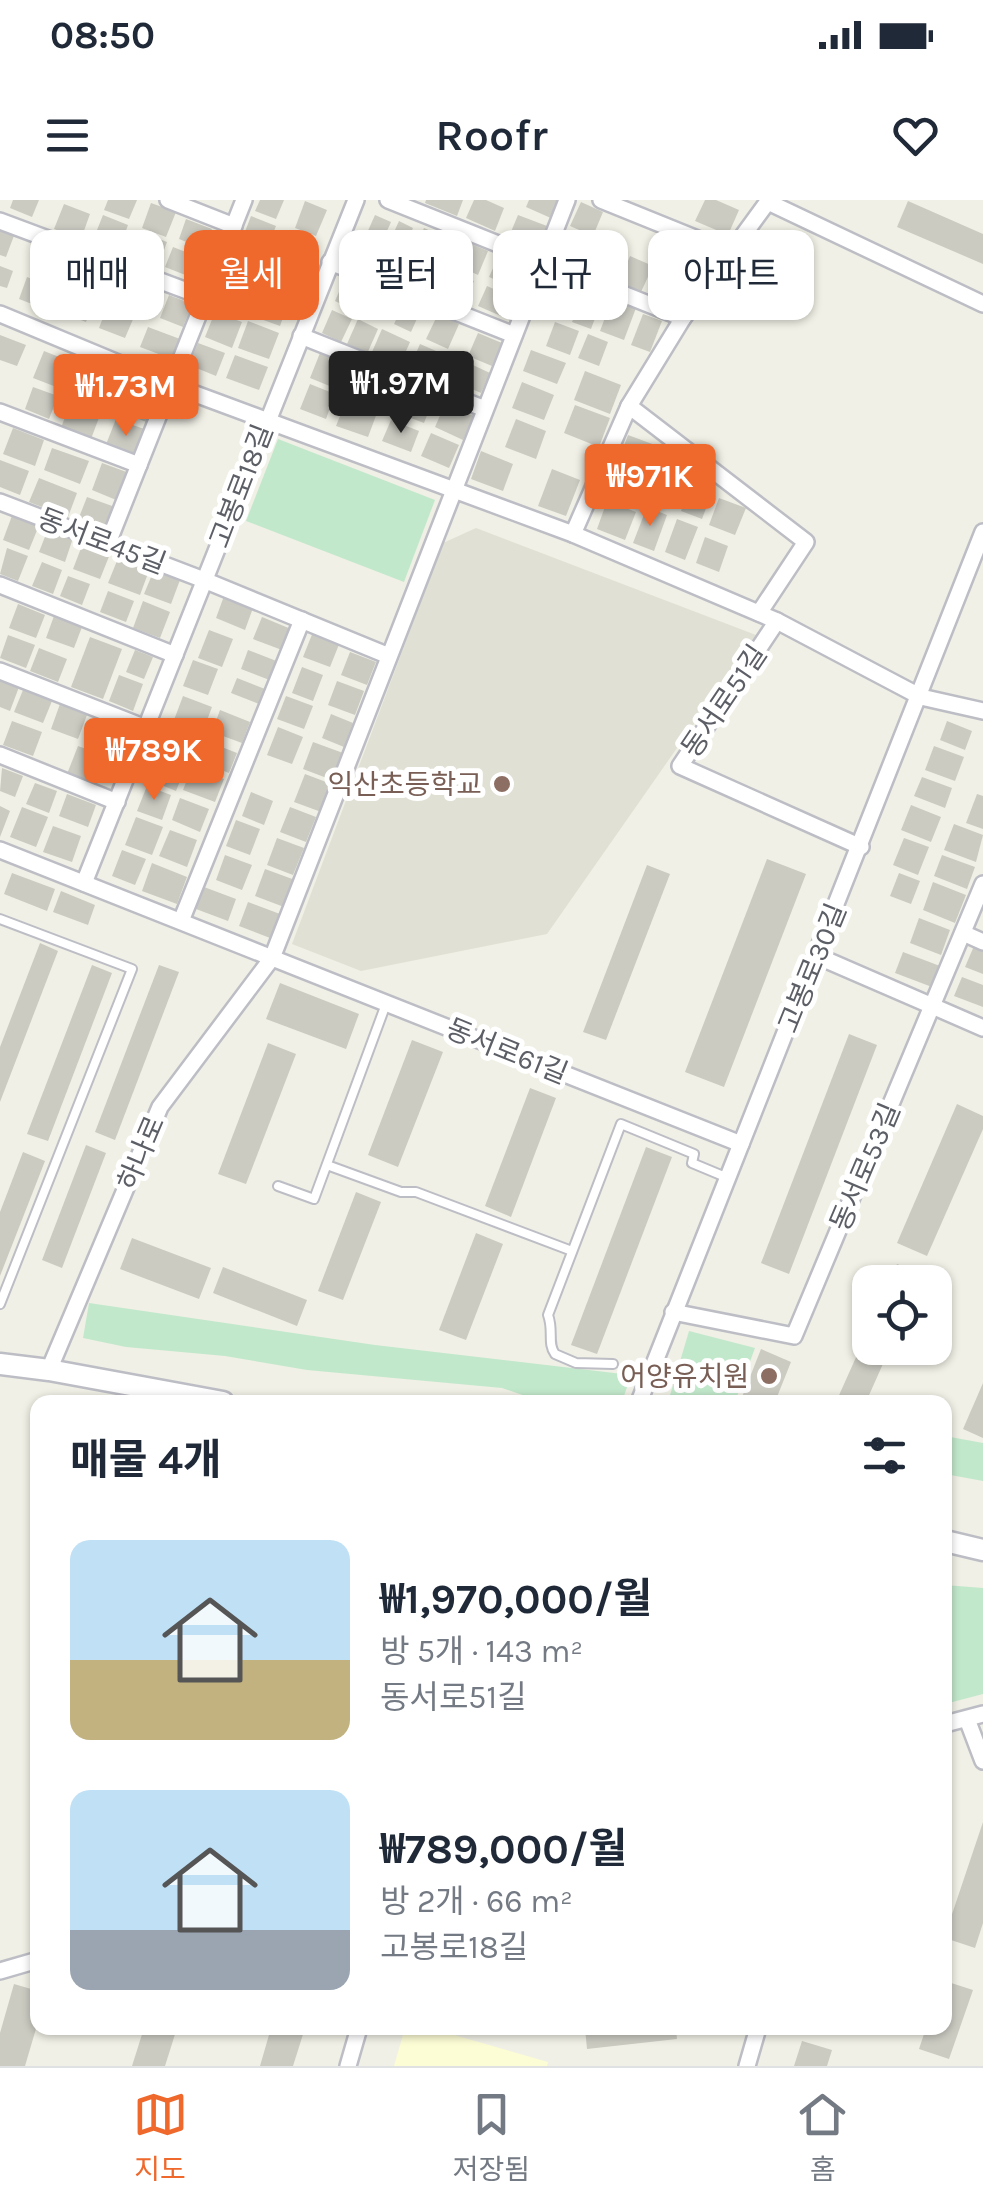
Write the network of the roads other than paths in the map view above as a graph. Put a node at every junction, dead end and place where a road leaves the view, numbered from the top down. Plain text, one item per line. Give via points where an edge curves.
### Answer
1 (168, 200) edge
2 (244, 200) edge
3 (356, 200) edge
4 (388, 200) edge
5 (567, 200) edge
6 (601, 200) edge
7 (769, 201) edge
8 (0, 221) edge
9 (234, 226) junction
10 (232, 230) edge
11 (556, 230) edge
12 (675, 230) edge
13 (748, 230) edge
14 (493, 240) edge
15 (330, 262) junction
16 (184, 290) edge
17 (983, 304) edge
18 (0, 314) edge
19 (197, 320) edge
20 (520, 320) edge
21 (681, 320) edge
22 (300, 336) junction
23 (514, 336) junction
24 (171, 385) junction
25 (629, 406) junction
26 (485, 409) junction
27 (0, 412) edge
28 (267, 420) junction
29 (139, 465) junction
30 (453, 491) junction
31 (0, 502) edge
32 (983, 532) edge
33 (573, 534) junction
34 (108, 544) junction
35 (204, 580) junction
36 (0, 585) edge
37 (758, 613) junction
38 (302, 620) junction
39 (777, 621) junction
40 (175, 654) junction
41 (389, 656) junction
42 (0, 671) edge
43 (920, 697) junction
44 (983, 711) edge
45 (146, 728) junction
46 (0, 755) edge
47 (117, 802) junction
48 (861, 847) junction
49 (0, 850) edge
50 (84, 883) junction
51 (983, 884) edge
52 (0, 919) edge
53 (180, 921) junction
54 (963, 933) junction
55 (983, 942) edge
56 (816, 956) junction
57 (272, 958) junction
58 (386, 1003) junction
59 (933, 1006) junction
60 (983, 1028) edge
61 (742, 1144) junction
62 (327, 1165) junction
63 (728, 1178) junction
64 (278, 1186) dead end
65 (572, 1251) junction
66 (0, 1304) edge
67 (674, 1312) junction
68 (0, 1364) edge
69 (613, 1364) dead end
70 (49, 1370) junction
71 (185, 1395) edge
72 (642, 1395) edge
73 (952, 1543) edge
74 (983, 1550) edge
75 (975, 1716) edge
76 (983, 1761) edge
77 (30, 1962) edge
78 (0, 1971) edge
79 (356, 2035) edge
80 (756, 2035) edge
81 (348, 2066) edge
82 (747, 2066) edge

1 - 9 street
2 - 9 street
3 - 15 street, 고봉로18길
4 - 14 street
5 - 11 street
6 - 12 street
7 - 13 street
7 - 17 street
8 - 16 street
9 - 10 street
15 - 22 street, 고봉로18길
15 - 23 street
18 - 24 street, 동서로51길
19 - 24 street
20 - 23 street
21 - 25 street
22 - 26 street
22 - 28 street, 고봉로18길
23 - 26 street
24 - 28 street, 동서로51길
24 - 29 street
25 - 33 street
25 - 37 street via 806,542
26 - 30 street
27 - 29 street
28 - 30 street, 동서로51길
28 - 35 street, 고봉로18길
29 - 34 street
30 - 33 street, 동서로51길
30 - 41 street
31 - 34 street, 동서로45길
32 - 43 street, 고봉로30길
33 - 37 street, 동서로51길
34 - 35 street, 동서로45길
35 - 38 street, 고봉로18길
35 - 40 street, 고봉로18길
36 - 40 street
37 - 39 street, 동서로51길
38 - 41 street, 고봉로18길
38 - 53 street
39 - 43 street, 동서로51길
39 - 48 street, 동서로51길 via 680,766
40 - 45 street, 고봉로18길
41 - 57 street
42 - 45 street
43 - 44 street, 동서로51길
43 - 48 street, 고봉로30길
45 - 47 street, 고봉로18길
46 - 47 street
47 - 50 street, 고봉로18길
48 - 56 street, 고봉로30길
49 - 50 street, 동서로61길
50 - 53 street, 동서로61길
51 - 54 street, 동서로53길
52 - 66 lane via 132,969
53 - 57 street, 동서로61길
54 - 55 street
54 - 59 street, 동서로53길
56 - 59 street
56 - 61 street, 고봉로30길
57 - 58 street, 동서로61길
57 - 70 street, 하나로 via 160,1107
58 - 61 street, 동서로61길
58 - 62 lane
59 - 60 street
59 - 67 street, 동서로53길 via 794,1336
61 - 63 street, 고봉로30길
62 - 64 lane via 314,1199
62 - 65 lane
63 - 65 lane via 692,1164 694,1154 621,1124
63 - 67 street, 고봉로30길
65 - 69 lane via 548,1315 552,1349 576,1362
67 - 72 street, 고봉로30길
68 - 70 street
70 - 71 street
73 - 74 street
75 - 76 street
77 - 78 street
79 - 81 street
80 - 82 street

